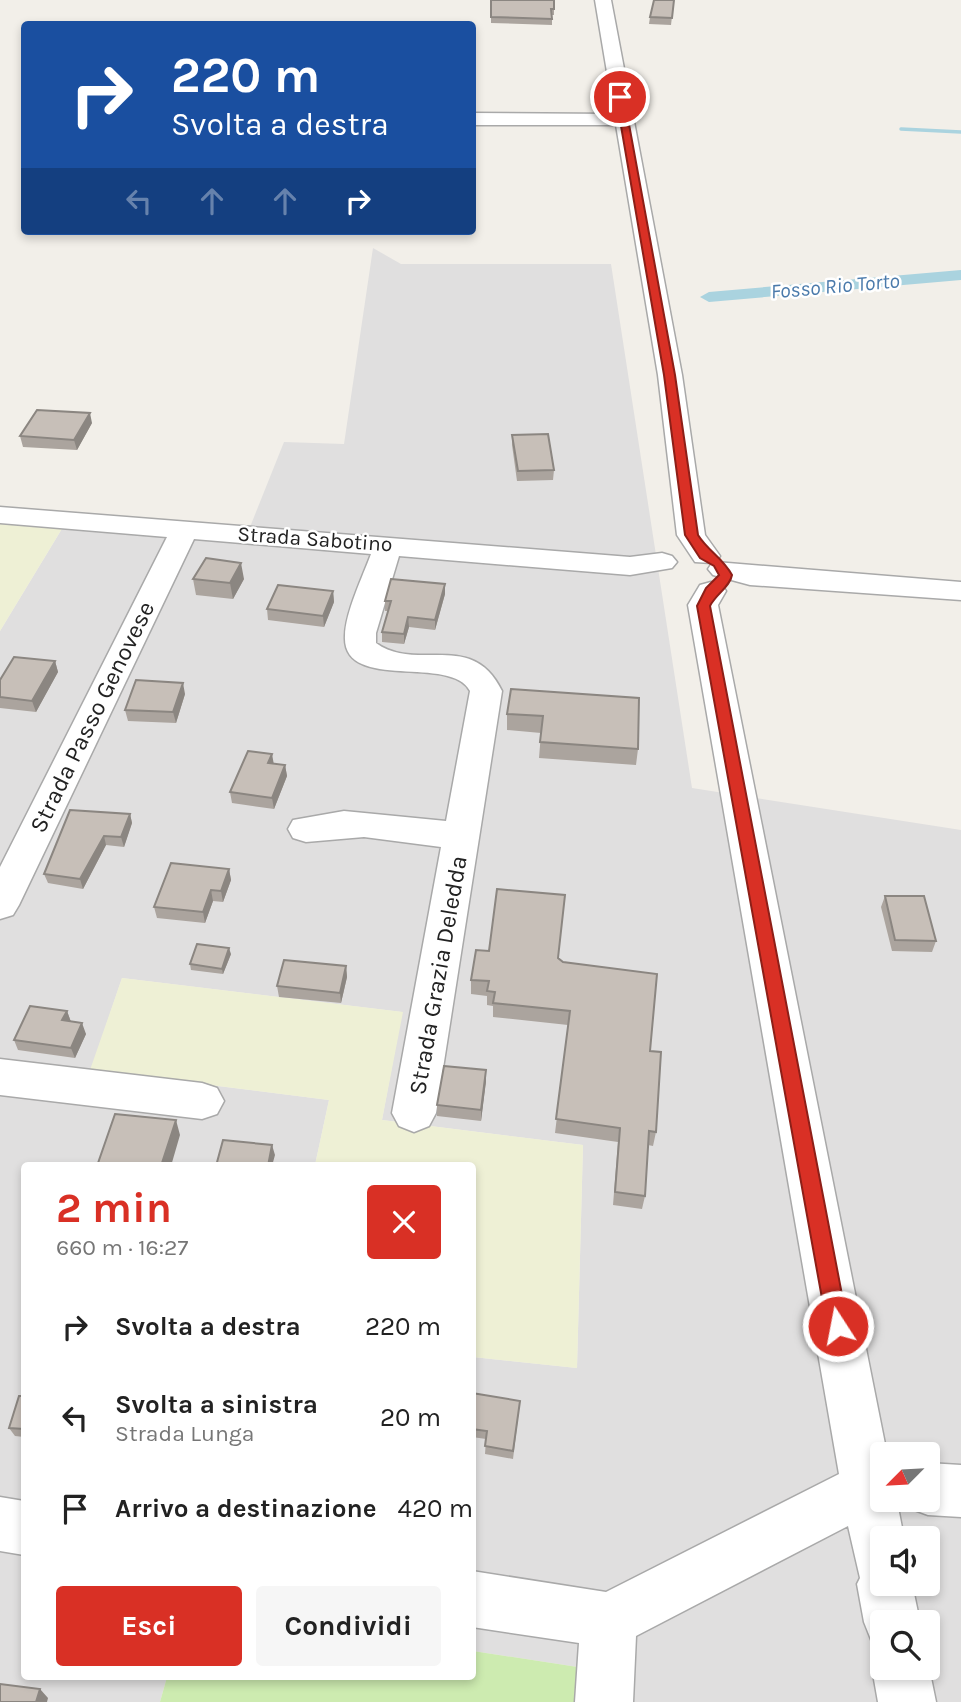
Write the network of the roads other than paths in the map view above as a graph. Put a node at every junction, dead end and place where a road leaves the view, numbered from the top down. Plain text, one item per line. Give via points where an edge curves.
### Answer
1 (603, 0) edge
2 (476, 119) edge
3 (624, 120) junction
4 (0, 515) edge
5 (185, 529) junction
6 (388, 545) junction
7 (700, 573) junction
8 (961, 591) edge
9 (306, 829) dead end
10 (462, 836) junction
11 (0, 905) edge
12 (0, 1077) edge
13 (202, 1101) dead end
14 (414, 1113) dead end
15 (870, 1461) edge
16 (940, 1489) edge
17 (870, 1490) edge
18 (961, 1490) edge
19 (0, 1524) edge
20 (21, 1528) edge
21 (476, 1600) edge
22 (609, 1620) junction
23 (903, 1680) edge
24 (604, 1702) edge
25 (907, 1702) edge

1 - 3 street
2 - 3 street
3 - 7 street
4 - 5 street, Strada Sabotino
5 - 6 street, Strada Sabotino
5 - 11 street, Strada Passo Genovese
6 - 7 street, Strada Sabotino
6 - 10 street, Strada Grazia Deledda via 360,633 361,647 379,659 464,668 486,687
7 - 8 street, Strada Sabotino
7 - 15 street
9 - 10 street, Strada Grazia Deledda via 348,824
10 - 14 street, Strada Grazia Deledda
12 - 13 street
16 - 18 street
17 - 22 street
19 - 20 street
21 - 22 street
22 - 24 street
23 - 25 street

